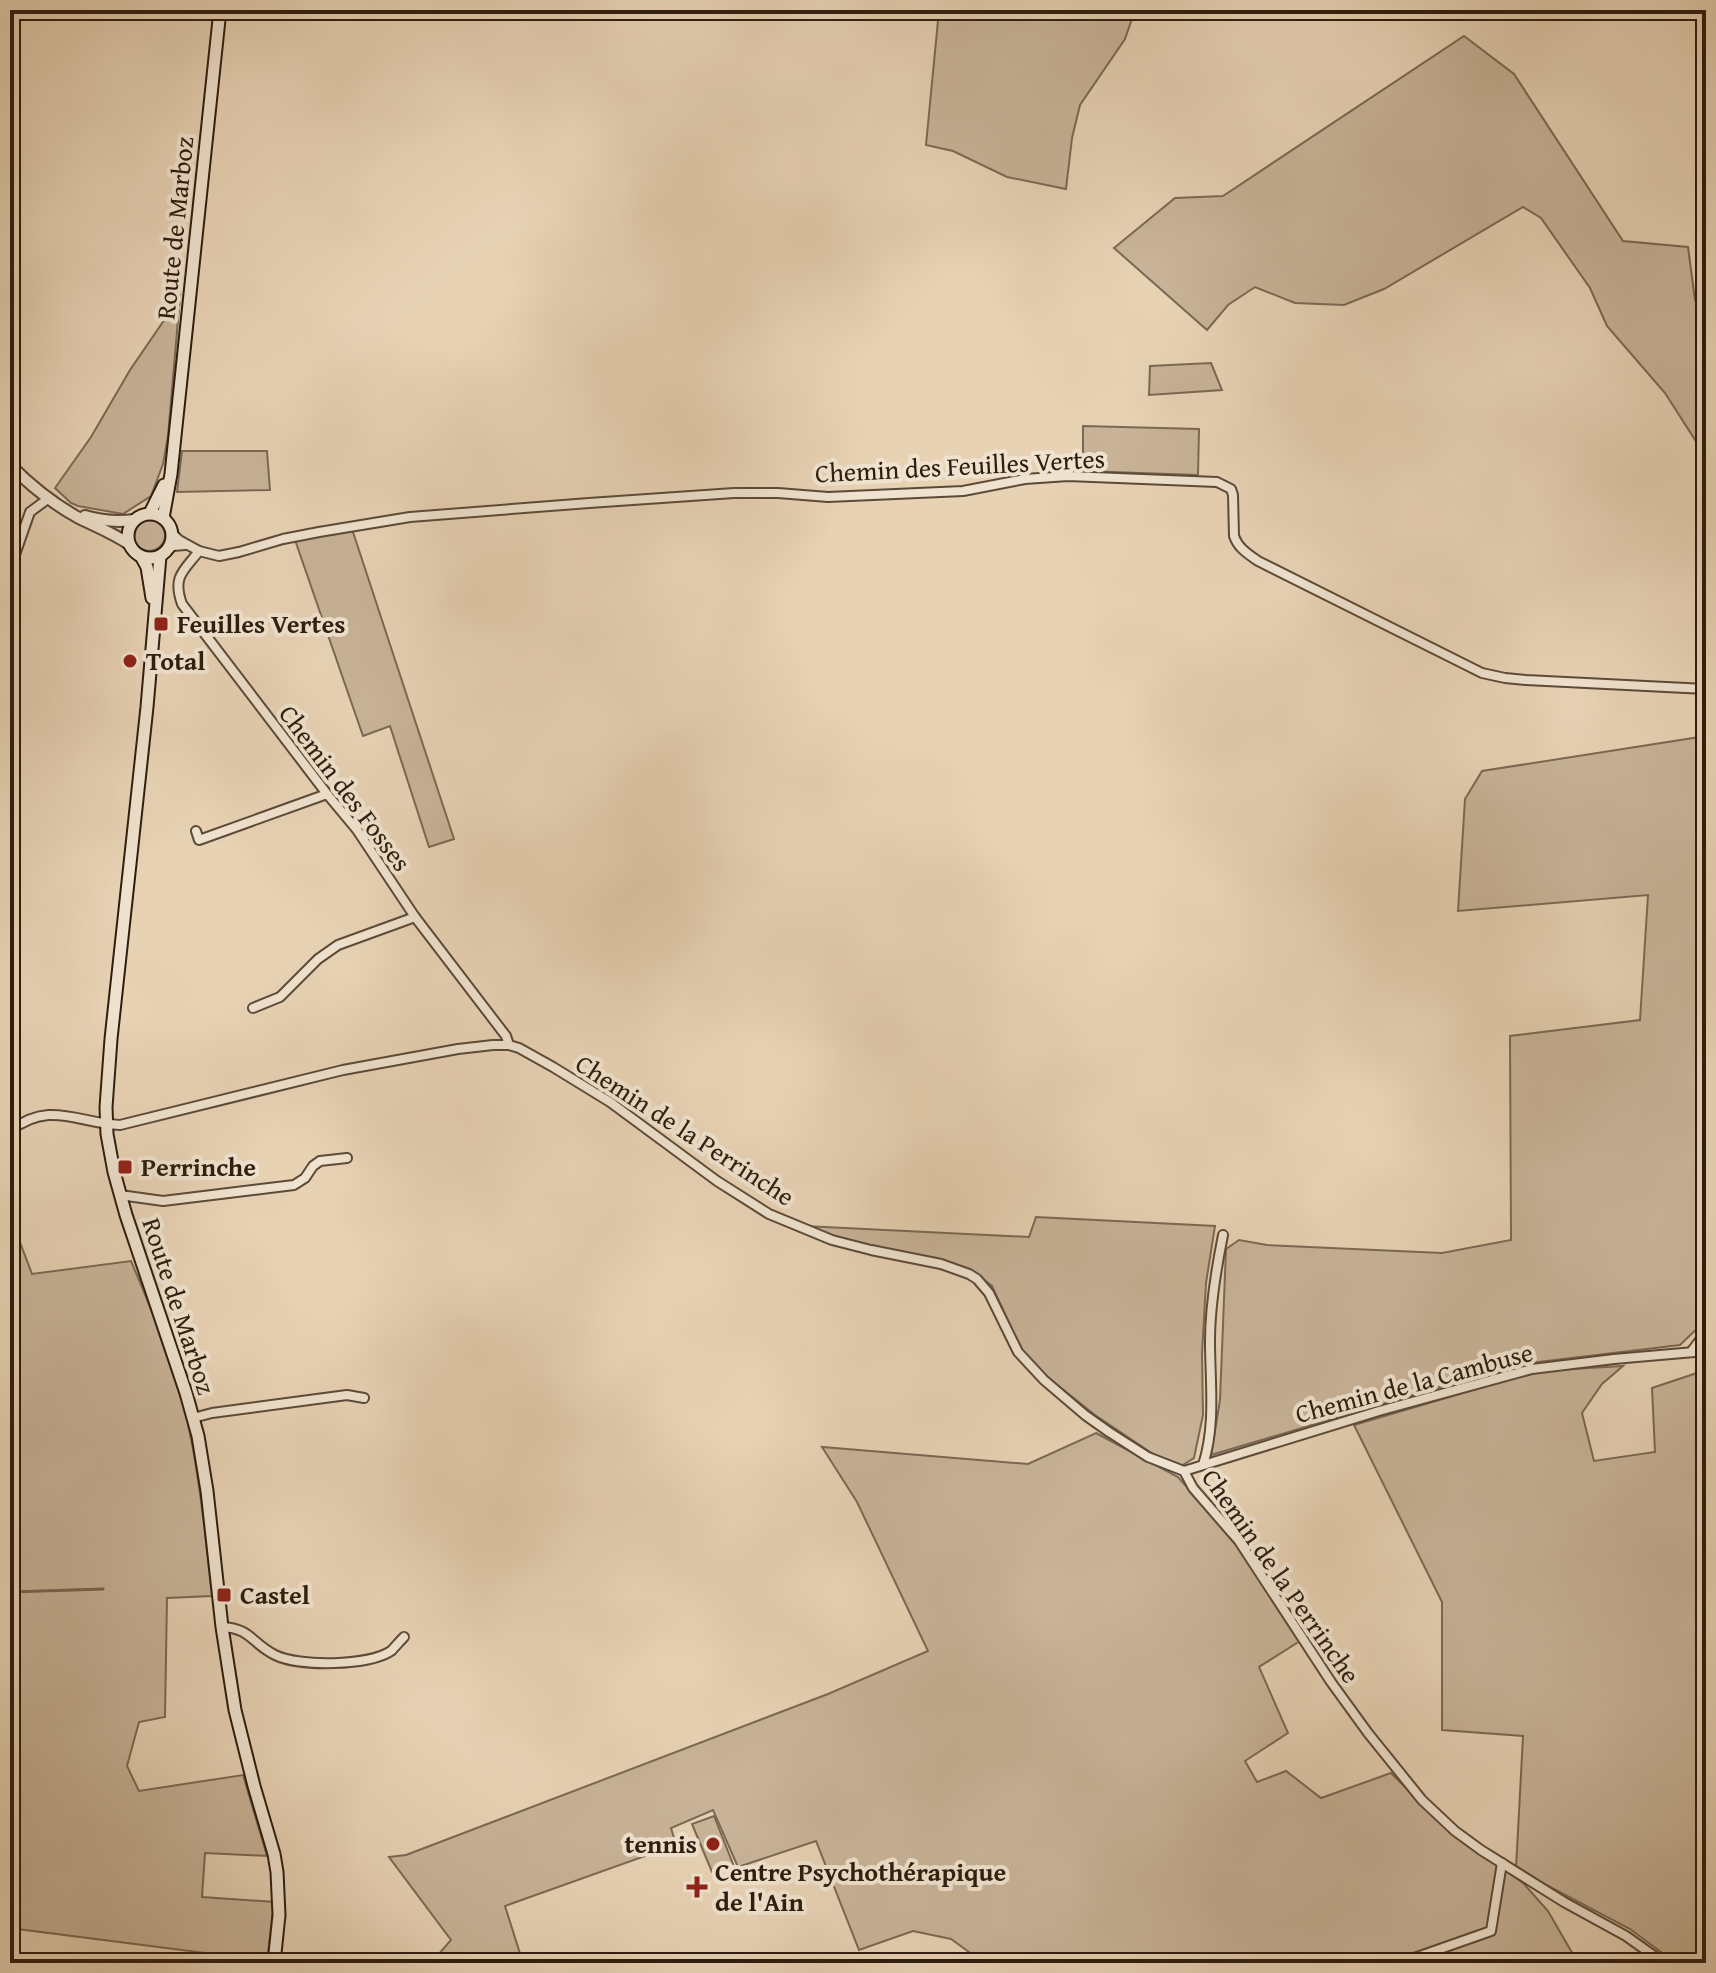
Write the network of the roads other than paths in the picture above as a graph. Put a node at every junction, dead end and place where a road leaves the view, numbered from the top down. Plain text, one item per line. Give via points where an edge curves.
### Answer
1 (220, 10) edge
2 (174, 450) junction
3 (10, 465) edge
4 (49, 498) junction
5 (60, 506) junction
6 (150, 513) junction
7 (163, 518) junction
8 (134, 520) junction
9 (172, 533) junction
10 (129, 544) junction
11 (186, 545) junction
12 (199, 551) junction
13 (163, 553) junction
14 (141, 556) junction
15 (10, 569) edge
16 (154, 609) junction
17 (1706, 689) edge
18 (327, 794) junction
19 (196, 831) dead end
20 (415, 917) junction
21 (253, 1008) dead end
22 (509, 1045) junction
23 (107, 1124) junction
24 (10, 1131) edge
25 (347, 1158) dead end
26 (120, 1195) junction
27 (1223, 1235) dead end
28 (1706, 1332) edge
29 (1706, 1351) edge
30 (1691, 1352) junction
31 (364, 1398) dead end
32 (193, 1418) junction
33 (1203, 1465) junction
34 (1184, 1471) junction
35 (222, 1627) junction
36 (404, 1637) dead end
37 (1502, 1863) junction
38 (274, 1963) edge
39 (1400, 1963) edge
40 (1664, 1963) edge

1 - 2 main road, Route de Marboz
2 - 6 main road, Route de Marboz
2 - 7 main road, Route de Marboz
3 - 4 street
4 - 5 street
4 - 15 street via 30,512
5 - 8 street via 103,520
5 - 10 street
6 - 7 main road
6 - 8 main road
7 - 9 main road
8 - 10 main road
9 - 11 street
9 - 13 main road
10 - 14 main road
11 - 12 street, Chemin des Feuilles Vertes
11 - 13 street
12 - 17 street, Chemin des Feuilles Vertes via 228,555 283,539 410,517 734,493 828,497 947,492 1068,476 1217,482 1233,495 1234,536 1258,561 1482,673
12 - 18 street, Chemin des Fosses via 180,576 182,604
13 - 14 main road
13 - 16 main road, Route de Marboz
14 - 16 main road, Route de Marboz
16 - 23 main road, Route de Marboz
18 - 19 street via 199,840
18 - 20 street, Chemin des Fosses
20 - 21 street via 338,945 280,997
20 - 22 street, Chemin des Fosses
22 - 23 street via 343,1070 136,1122
22 - 34 street, Chemin de la Perrinche via 610,1102 769,1214 832,1240 941,1264 977,1279 1018,1352 1044,1380 1109,1432 1148,1457
23 - 24 street via 45,1115
23 - 26 main road, Route de Marboz
25 - 26 street via 320,1161 294,1185 163,1201
26 - 32 main road, Route de Marboz
27 - 33 street via 1213,1290 1211,1426
28 - 30 street
29 - 30 street, Chemin de la Cambuse
30 - 33 street, Chemin de la Cambuse via 1532,1369
31 - 32 street via 347,1395
32 - 35 main road, Route de Marboz
33 - 34 street, Chemin de la Cambuse
34 - 37 street, Chemin de la Perrinche via 1239,1541 1331,1682 1395,1768 1455,1831
35 - 36 street via 248,1633 277,1657 320,1664 375,1658
35 - 38 main road, Route de Marboz via 243,1746 277,1872
37 - 39 street via 1491,1931
37 - 40 street, Chemin de la Perrinche

